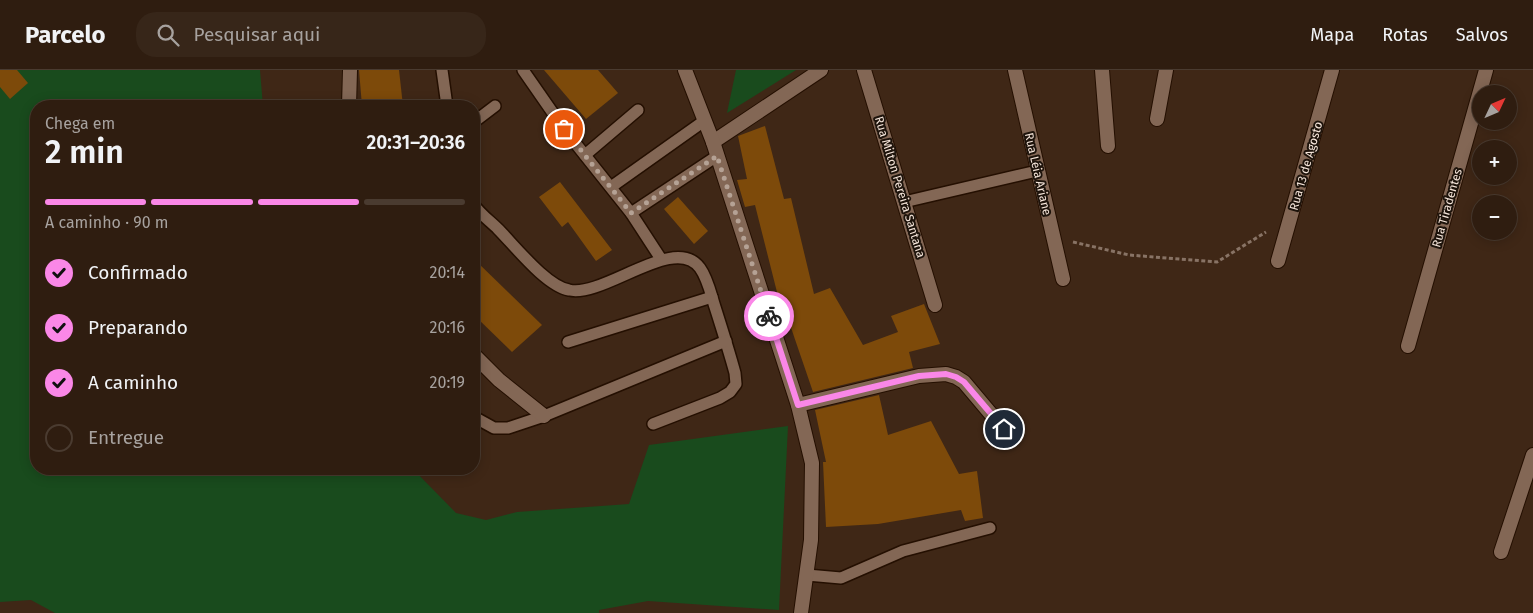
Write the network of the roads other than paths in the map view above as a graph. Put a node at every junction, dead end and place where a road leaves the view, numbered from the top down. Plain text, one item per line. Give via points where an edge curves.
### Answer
1 (350, 70) edge
2 (442, 70) edge
3 (523, 70) edge
4 (685, 70) edge
5 (821, 70) edge
6 (864, 70) edge
7 (1015, 70) edge
8 (1102, 70) edge
9 (1166, 70) edge
10 (1332, 70) edge
11 (1486, 70) edge
12 (350, 100) edge
13 (445, 100) edge
14 (494, 106) dead end
15 (638, 110) dead end
16 (480, 117) edge
17 (1157, 119) dead end
18 (704, 121) junction
19 (1108, 146) dead end
20 (715, 149) junction
21 (585, 155) junction
22 (1038, 171) junction
23 (611, 187) junction
24 (904, 202) junction
25 (480, 211) edge
26 (631, 213) junction
27 (661, 259) junction
28 (1278, 261) dead end
29 (1063, 278) dead end
30 (712, 297) junction
31 (935, 305) dead end
32 (726, 341) junction
33 (568, 342) dead end
34 (1408, 346) dead end
35 (480, 362) edge
36 (798, 405) junction
37 (544, 416) junction
38 (480, 420) edge
39 (653, 424) dead end
40 (1012, 439) dead end
41 (1533, 455) edge
42 (990, 528) dead end
43 (1501, 552) dead end
44 (807, 575) junction
45 (801, 613) edge

1 - 12 street
2 - 13 lane
3 - 21 lane
4 - 18 street
5 - 20 street
6 - 24 street, Rua Milton Pereira Santana
7 - 22 street, Rua Léia Ariane
8 - 19 street
9 - 17 street
10 - 28 street, Rua 13 de Agosto
11 - 34 street, Rua Tiradentes
14 - 16 lane
15 - 21 lane
18 - 20 street
18 - 23 lane
20 - 26 lane
20 - 36 street
21 - 23 lane
22 - 24 lane
22 - 29 street, Rua Léia Ariane
23 - 26 lane
24 - 31 street, Rua Milton Pereira Santana
25 - 27 lane via 542,274 570,291 625,276
26 - 27 lane
27 - 30 lane via 691,260 700,268
30 - 32 lane
30 - 33 lane
32 - 37 lane
32 - 39 lane via 736,372 736,384 730,392
35 - 37 street
36 - 40 street via 880,384 946,374 964,382
36 - 44 street via 812,462 812,540
37 - 38 lane via 508,428 494,428
41 - 43 street
42 - 44 lane via 903,551 841,578
44 - 45 street

